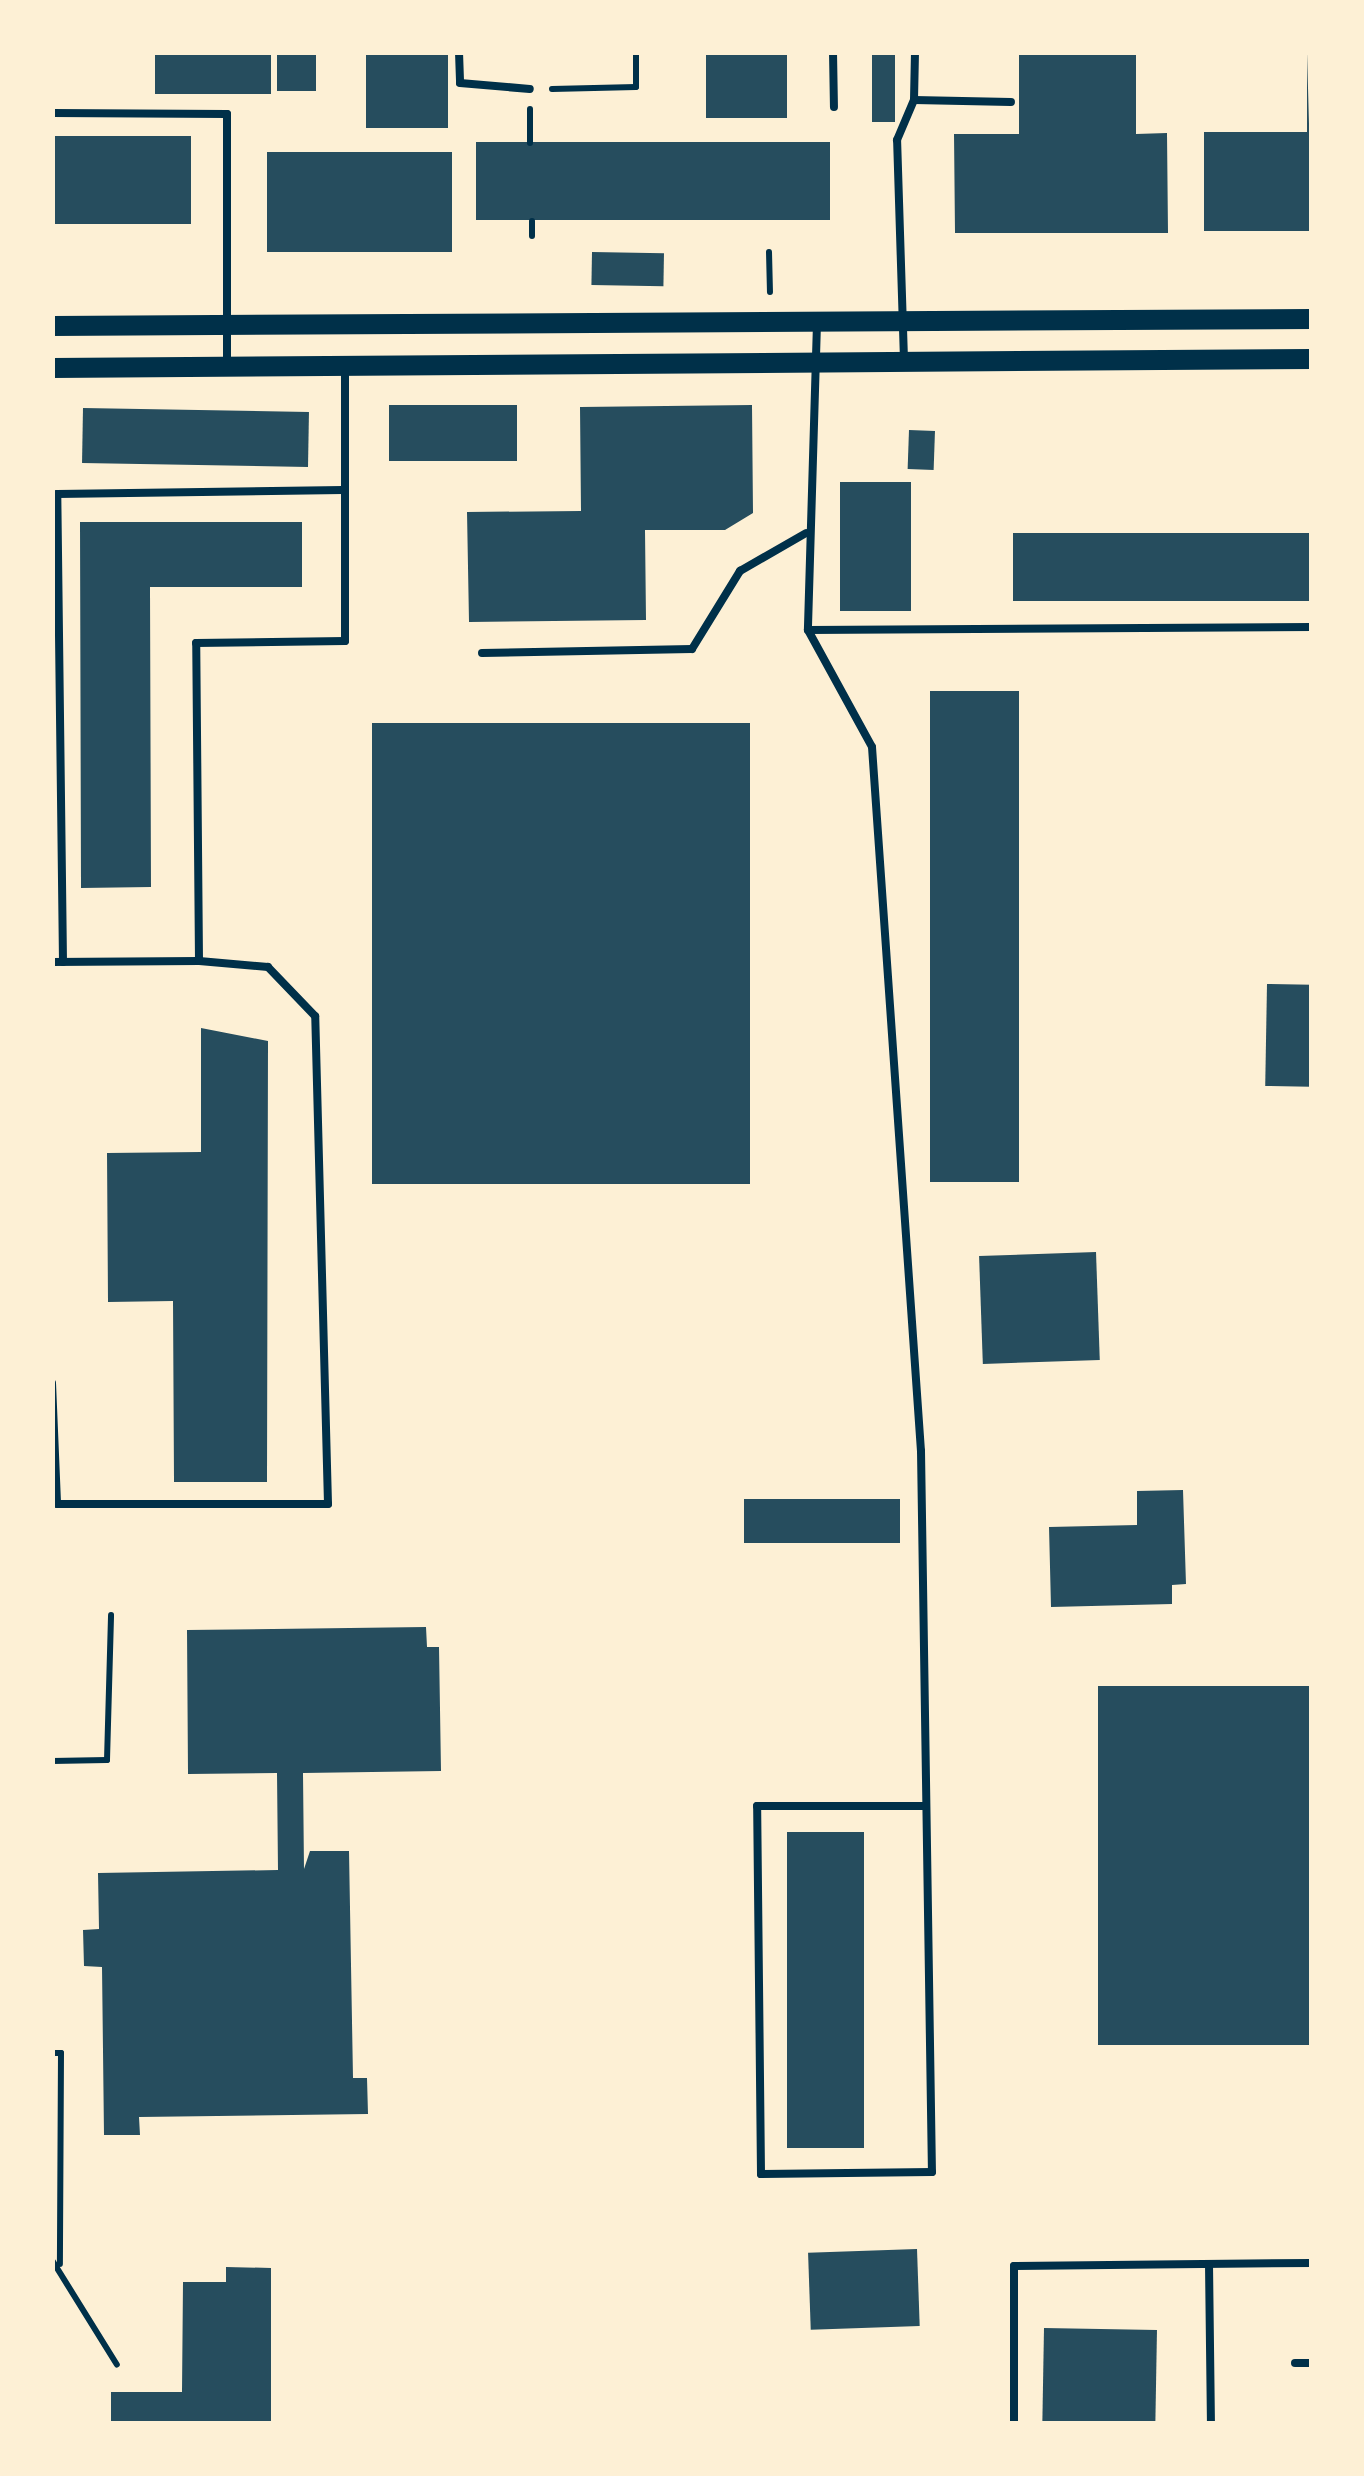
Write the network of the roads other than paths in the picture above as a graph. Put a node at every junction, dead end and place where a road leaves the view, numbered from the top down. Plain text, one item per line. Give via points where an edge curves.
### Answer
1 (459, 52) edge
2 (833, 52) edge
3 (915, 52) edge
4 (530, 89) road end
5 (914, 100) junction
6 (1010, 102) dead end
7 (834, 107) dead end
8 (52, 113) edge
9 (1312, 318) edge
10 (817, 323) junction
11 (903, 325) junction
12 (52, 326) edge
13 (228, 327) junction
14 (1312, 358) edge
15 (904, 364) junction
16 (817, 365) junction
17 (52, 368) edge
18 (227, 369) junction
19 (345, 370) junction
20 (343, 490) junction
21 (806, 533) junction
22 (1312, 627) edge
23 (808, 630) junction
24 (482, 654) dead end
25 (199, 960) junction
26 (52, 962) edge
27 (63, 962) junction
28 (52, 1384) edge
29 (924, 1806) junction
30 (1208, 2264) junction
31 (1312, 2264) edge
32 (1295, 2363) dead end
33 (1312, 2363) edge
34 (1014, 2424) edge
35 (1211, 2424) edge

1 - 4 lane via 460,84
2 - 7 lane
3 - 5 lane
5 - 6 lane
5 - 11 lane via 898,140
8 - 13 lane via 226,114
9 - 11 main road
10 - 11 main road
10 - 13 main road
10 - 16 lane
11 - 15 lane
12 - 13 main road
13 - 18 lane
14 - 15 main road
15 - 16 main road
16 - 19 main road
16 - 21 lane
17 - 18 main road
18 - 19 main road
19 - 20 lane
20 - 25 lane via 345,641 196,643
20 - 27 lane via 57,494
21 - 23 lane
21 - 24 lane via 740,571 692,649
22 - 23 lane
23 - 29 lane via 872,747 922,1451
25 - 27 lane
25 - 28 lane via 268,968 315,1016 328,1504 57,1504
26 - 27 lane
29 - 29 lane via 932,2172 762,2174 757,1806
30 - 31 lane
30 - 34 lane via 1014,2266
30 - 35 lane
32 - 33 lane

